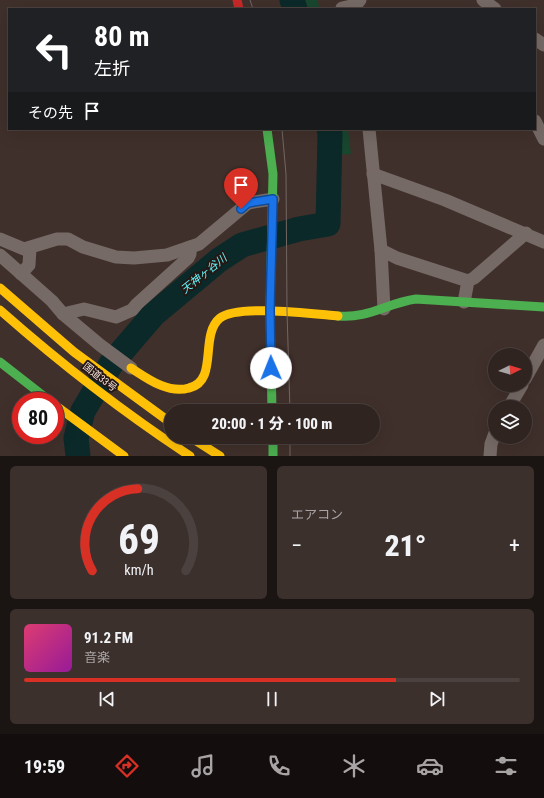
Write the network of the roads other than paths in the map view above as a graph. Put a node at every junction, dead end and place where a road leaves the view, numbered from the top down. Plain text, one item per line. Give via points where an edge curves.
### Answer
1 (483, 0) edge
2 (359, 5) edge
3 (341, 6) edge
4 (494, 8) edge
5 (536, 123) edge
6 (267, 130) edge
7 (369, 130) edge
8 (544, 140) edge
9 (373, 174) junction
10 (273, 199) junction
11 (526, 233) junction
12 (0, 239) edge
13 (544, 242) edge
14 (190, 247) junction
15 (30, 248) junction
16 (381, 250) junction
17 (0, 255) edge
18 (21, 274) junction
19 (468, 281) junction
20 (0, 288) edge
21 (464, 302) junction
22 (544, 307) edge
23 (384, 309) junction
24 (0, 310) edge
25 (270, 310) junction
26 (63, 314) junction
27 (544, 345) edge
28 (0, 362) edge
29 (532, 366) edge
30 (131, 368) joint
31 (38, 392) edge
32 (272, 404) edge
33 (64, 412) edge
34 (164, 418) edge
35 (201, 444) edge
36 (273, 444) edge
37 (491, 444) edge
38 (120, 454) edge
39 (190, 456) edge
40 (220, 456) edge
41 (273, 456) edge
42 (490, 456) edge

1 - 4 street
2 - 3 street
5 - 8 street
6 - 10 main road via 273,174
7 - 9 street
9 - 11 street
9 - 16 street
10 - 14 street via 248,203 199,244
10 - 25 main road
11 - 13 street
11 - 19 street
12 - 15 street via 24,249
14 - 15 street via 167,255 134,258 99,253 68,239 57,238
14 - 26 street via 188,258 132,310 116,317 84,308
15 - 18 street via 29,265
16 - 19 street via 397,258
16 - 23 street
17 - 18 street
18 - 26 street
19 - 21 street
20 - 34 main road via 74,352
21 - 22 main road
21 - 23 main road via 416,299
23 - 25 main road via 362,316 345,317
24 - 39 main road, 国道33号 via 35,341 127,412
25 - 30 main road via 229,313 220,318 208,339 208,364 205,374 194,387 175,389 158,385
25 - 32 main road
26 - 30 street
27 - 29 street
28 - 31 main road
33 - 38 main road
35 - 40 main road
36 - 41 main road
37 - 42 street

